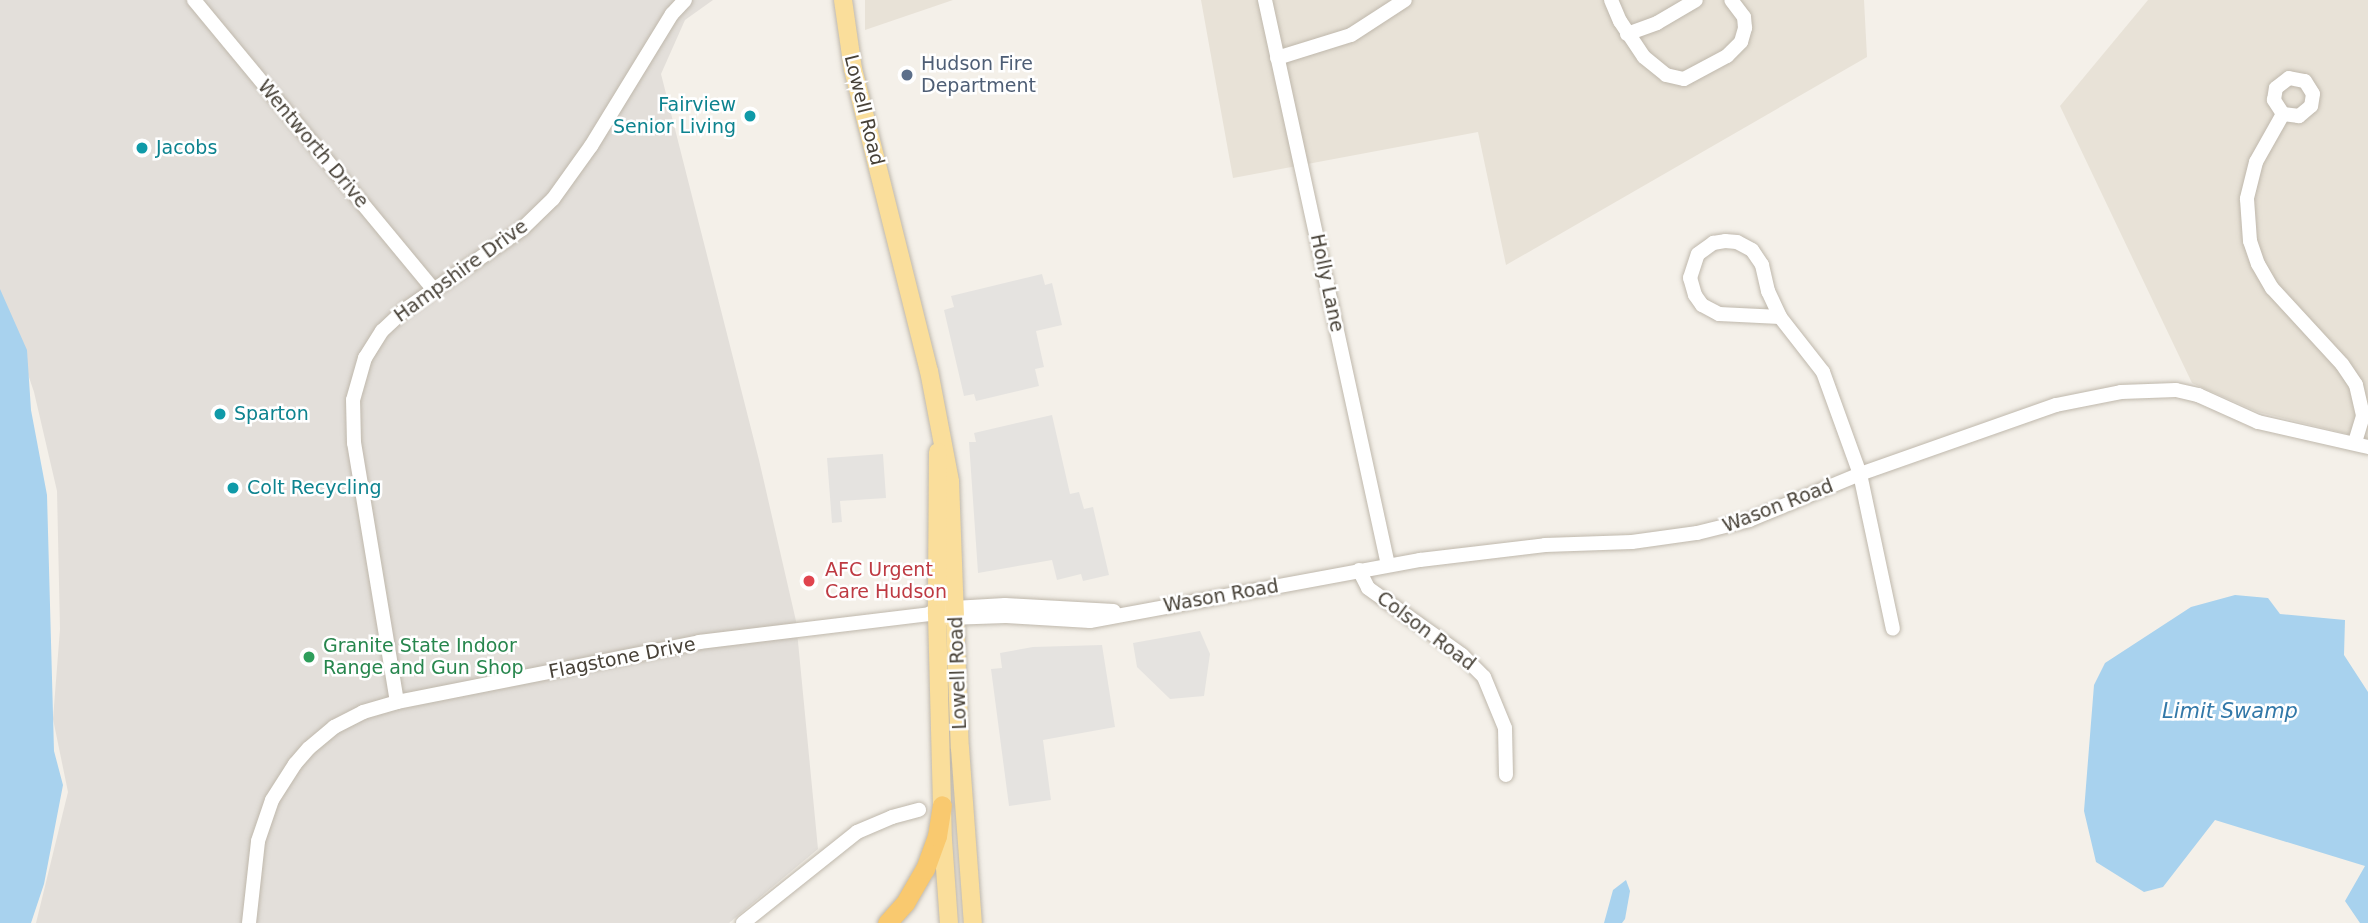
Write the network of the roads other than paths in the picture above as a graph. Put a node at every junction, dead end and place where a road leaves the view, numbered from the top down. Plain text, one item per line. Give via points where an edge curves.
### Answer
1 (194, 0) edge
2 (685, 0) edge
3 (844, 0) edge
4 (1265, 0) edge
5 (1405, 0) edge
6 (1611, 0) edge
7 (1696, 0) edge
8 (1731, 0) edge
9 (1627, 34) junction
10 (1277, 58) junction
11 (2283, 114) dead end
12 (432, 288) junction
13 (1780, 317) junction
14 (940, 424) junction
15 (2362, 445) edge
16 (1860, 474) junction
17 (1388, 565) junction
18 (1359, 570) junction
19 (956, 613) junction
20 (934, 614) junction
21 (1893, 629) dead end
22 (397, 702) junction
23 (1506, 775) dead end
24 (942, 805) junction
25 (919, 810) dead end
26 (249, 923) edge
27 (743, 923) edge
28 (887, 923) edge
29 (948, 923) edge
30 (973, 923) edge

1 - 12 street, Wentworth Drive
2 - 12 street, Hampshire Drive via 553,199 513,235
3 - 14 main road, Lowell Road via 853,69
4 - 10 street, Holly Lane
5 - 10 street via 1351,35
6 - 9 street
7 - 9 street
8 - 9 street via 1744,18 1743,37 1731,53 1684,79 1666,75 1644,57
10 - 17 street, Holly Lane
11 - 15 street via 2249,184 2250,241 2272,288 2356,385 2363,416
12 - 22 street, Hampshire Drive via 375,339 353,400 354,443
13 - 13 street via 1752,250 1725,241 1698,254 1690,284 1707,309 1725,315
13 - 16 street via 1823,372
14 - 19 main road, Lowell Road via 952,501
14 - 20 main road, Lowell Road
15 - 16 street, Wason Road via 2258,422 2198,395 2143,389 2056,405
16 - 17 street, Wason Road via 1759,516 1697,533 1632,542 1501,549
16 - 21 street
17 - 18 street, Wason Road
18 - 19 street, Wason Road via 1090,621
18 - 23 street, Colson Road via 1368,588 1462,655 1484,677 1506,727
19 - 20 street, Wason Road
19 - 30 main road, Lowell Road
20 - 22 street, Flagstone Drive via 699,642
20 - 24 main road, Lowell Road
22 - 26 street, Flagstone Drive via 334,727 309,748 282,782 258,841
24 - 28 highway via 925,869
24 - 29 main road, Lowell Road
25 - 27 street via 877,822 849,837

